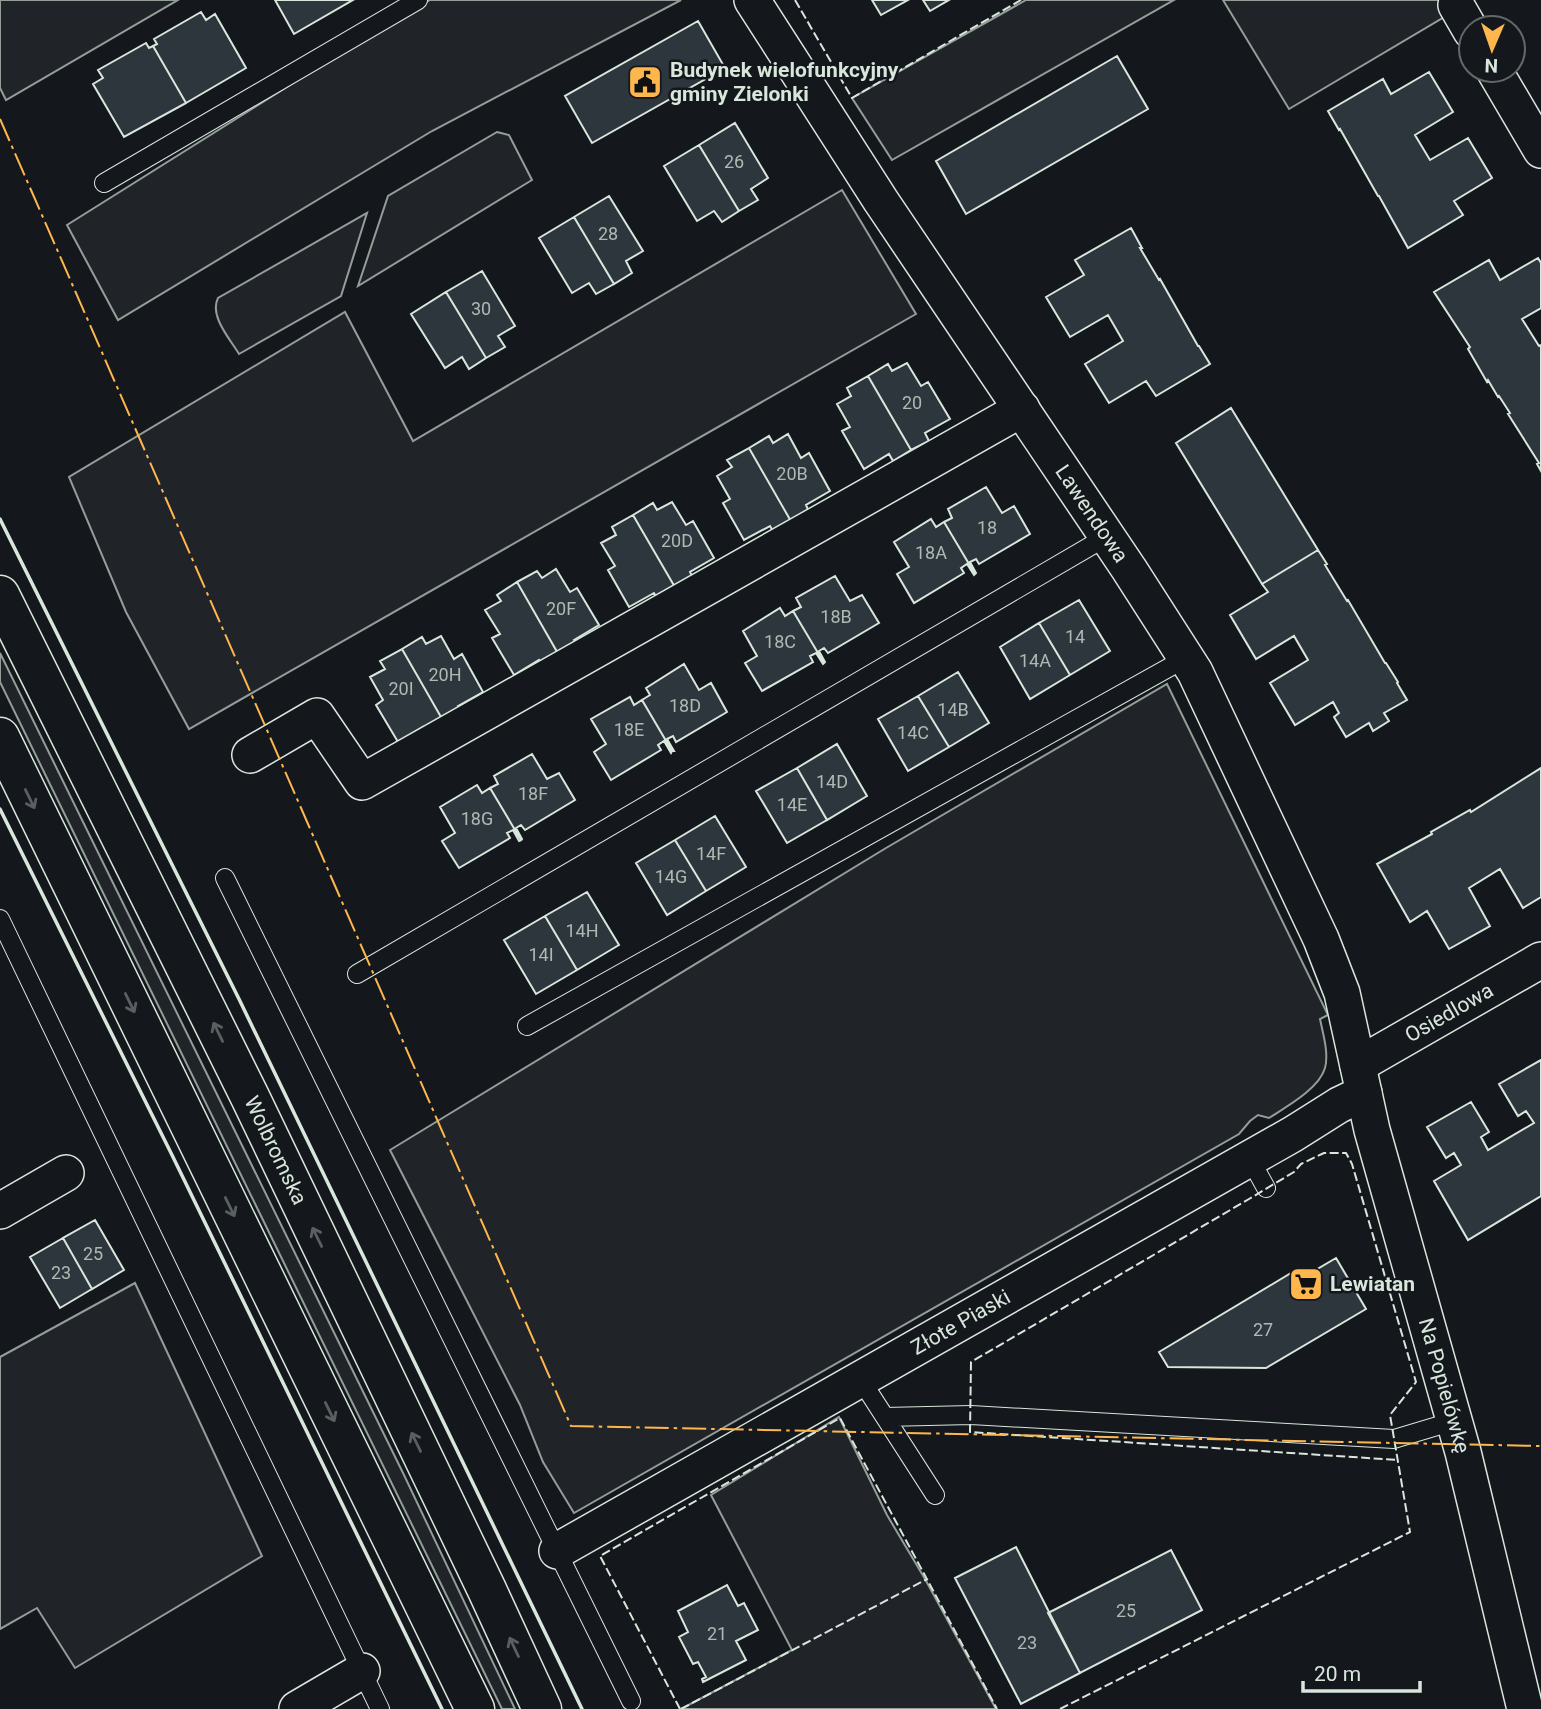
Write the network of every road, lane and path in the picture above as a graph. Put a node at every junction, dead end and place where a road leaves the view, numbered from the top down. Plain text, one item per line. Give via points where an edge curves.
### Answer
1 (418, 0) edge
2 (752, 0) edge
3 (1502, 84) edge
4 (1541, 150) edge
5 (104, 183) dead end
6 (1022, 409) junction
7 (1106, 537) junction
8 (0, 595) edge
9 (1186, 658) junction
10 (0, 737) edge
11 (250, 755) dead end
12 (225, 878) dead end
13 (0, 919) edge
14 (1541, 960) edge
15 (358, 974) dead end
16 (527, 1026) dead end
17 (1361, 1079) junction
18 (66, 1173) dead end
19 (0, 1211) edge
20 (861, 1380) junction
21 (885, 1417) junction
22 (1454, 1421) junction
23 (935, 1495) dead end
24 (557, 1552) junction
25 (362, 1671) junction
26 (631, 1701) dead end
27 (298, 1709) edge
28 (380, 1709) edge
29 (475, 1709) edge
30 (542, 1709) edge
31 (1525, 1709) edge

1 - 5 lane
2 - 6 street, Lawendowa
3 - 4 street
6 - 7 street, Lawendowa
6 - 11 street via 362,782 317,716
7 - 9 street, Lawendowa
7 - 15 lane
30 -> 8 main road, Wolbromska via 250,1097
9 - 16 lane
9 - 17 street, Lawendowa via 1321,939 1342,993
10 -> 29 main road
12 - 24 lane
13 - 25 lane
14 - 17 street, Osiedlowa
17 - 20 street, Złote Piaski via 1339,1105 1293,1134 1258,1174
17 - 22 street, Na Popielówkę
18 - 19 street
20 - 21 lane
20 - 24 street, Złote Piaski
21 - 22 lane via 971,1415 1394,1439
21 - 23 lane
22 - 31 street, Na Popielówkę
24 - 26 lane
25 - 27 street
25 - 28 lane

